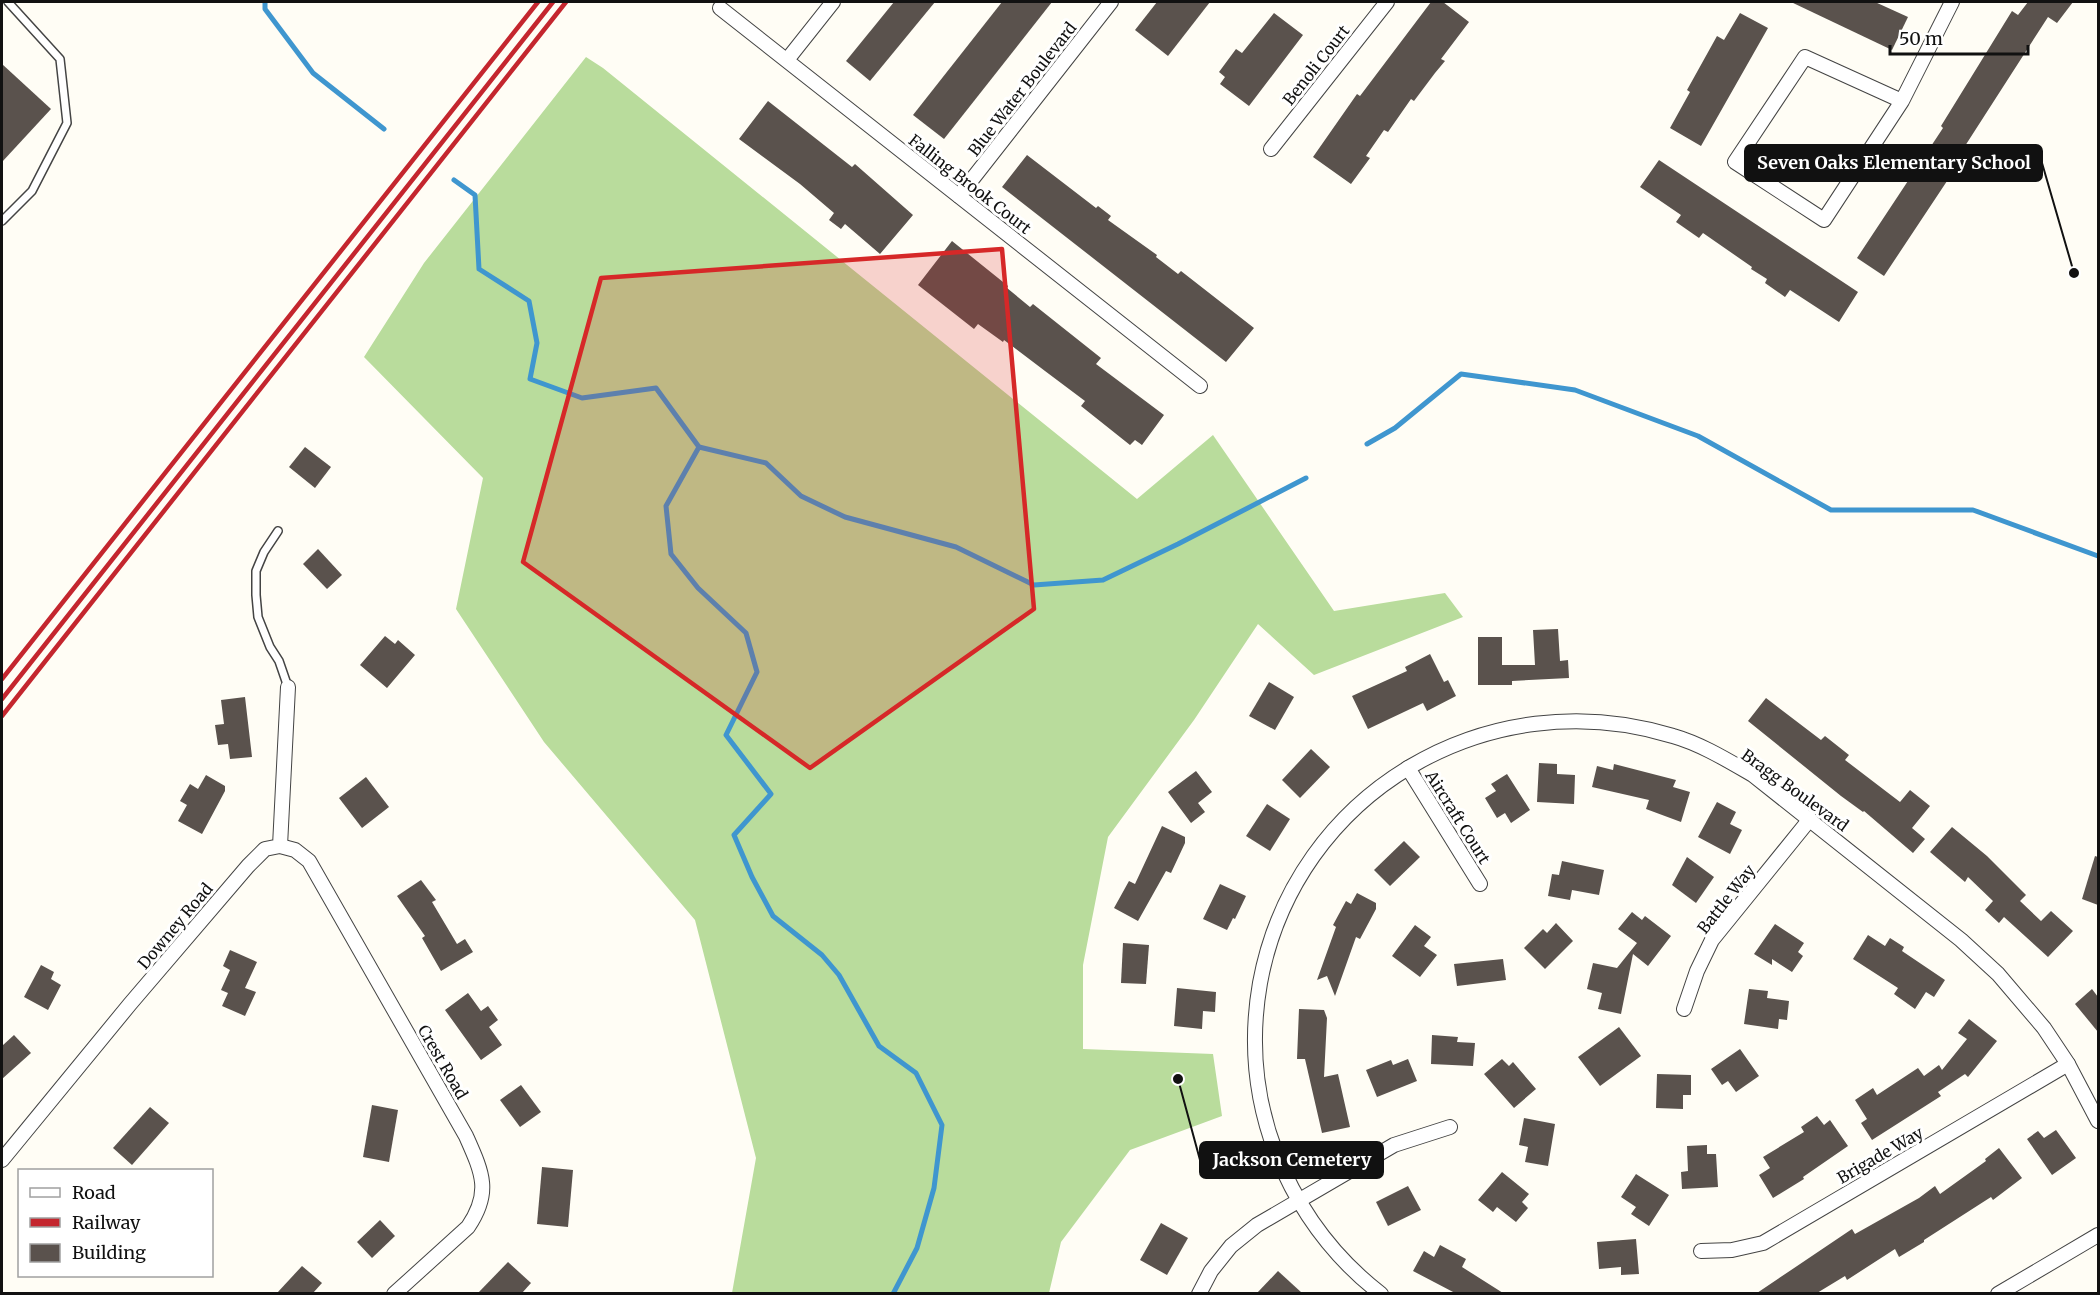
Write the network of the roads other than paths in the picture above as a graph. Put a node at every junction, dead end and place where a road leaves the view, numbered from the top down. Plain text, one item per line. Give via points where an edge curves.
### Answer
1 (8, 2) edge
2 (833, 2) edge
3 (1111, 2) edge
4 (1387, 2) edge
5 (1952, 2) edge
6 (720, 8) dead end
7 (787, 60) junction
8 (1902, 101) junction
9 (1271, 149) dead end
10 (959, 196) junction
11 (2, 221) edge
12 (1200, 386) dead end
13 (278, 531) dead end
14 (288, 687) joint
15 (1408, 768) junction
16 (1810, 819) junction
17 (280, 846) junction
18 (1480, 884) dead end
19 (1684, 1009) dead end
20 (2068, 1064) junction
21 (2098, 1121) edge
22 (1450, 1127) dead end
23 (2, 1160) edge
24 (1299, 1201) junction
25 (2098, 1235) edge
26 (1701, 1251) dead end
27 (394, 1293) edge
28 (1199, 1293) edge
29 (1381, 1293) edge
30 (1998, 1293) edge

1 - 11 lane via 60,59 67,123 32,191
2 - 7 street
3 - 10 street, Blue Water Boulevard
4 - 9 street, Benoli Court
5 - 8 street
6 - 7 street, Falling Brook Court
7 - 10 street, Falling Brook Court
8 - 8 street via 1824,220 1735,162 1805,57
10 - 12 street, Falling Brook Court
13 - 14 lane via 256,572 256,595 258,617
14 - 17 street
15 - 16 street, Bragg Boulevard via 1436,752 1501,729 1560,721 1599,721 1675,736 1715,753 1753,775
15 - 18 street, Aircraft Court
15 - 24 street, Bragg Boulevard via 1352,811 1325,841 1286,903 1263,966 1255,1030 1257,1085 1271,1140
16 - 19 street, Battle Way via 1712,940
16 - 20 street, Bragg Boulevard via 1998,974 2044,1028
17 - 23 street, Downey Road via 265,849 248,866
17 - 27 street, Crest Road via 295,850 309,861 479,1165 482,1199 476,1216
20 - 21 street, Bragg Boulevard
20 - 26 street, Brigade Way via 1763,1243
22 - 24 street via 1394,1145
24 - 28 street via 1257,1225 1232,1246 1211,1270
24 - 29 street, Bragg Boulevard via 1331,1248
25 - 30 street

